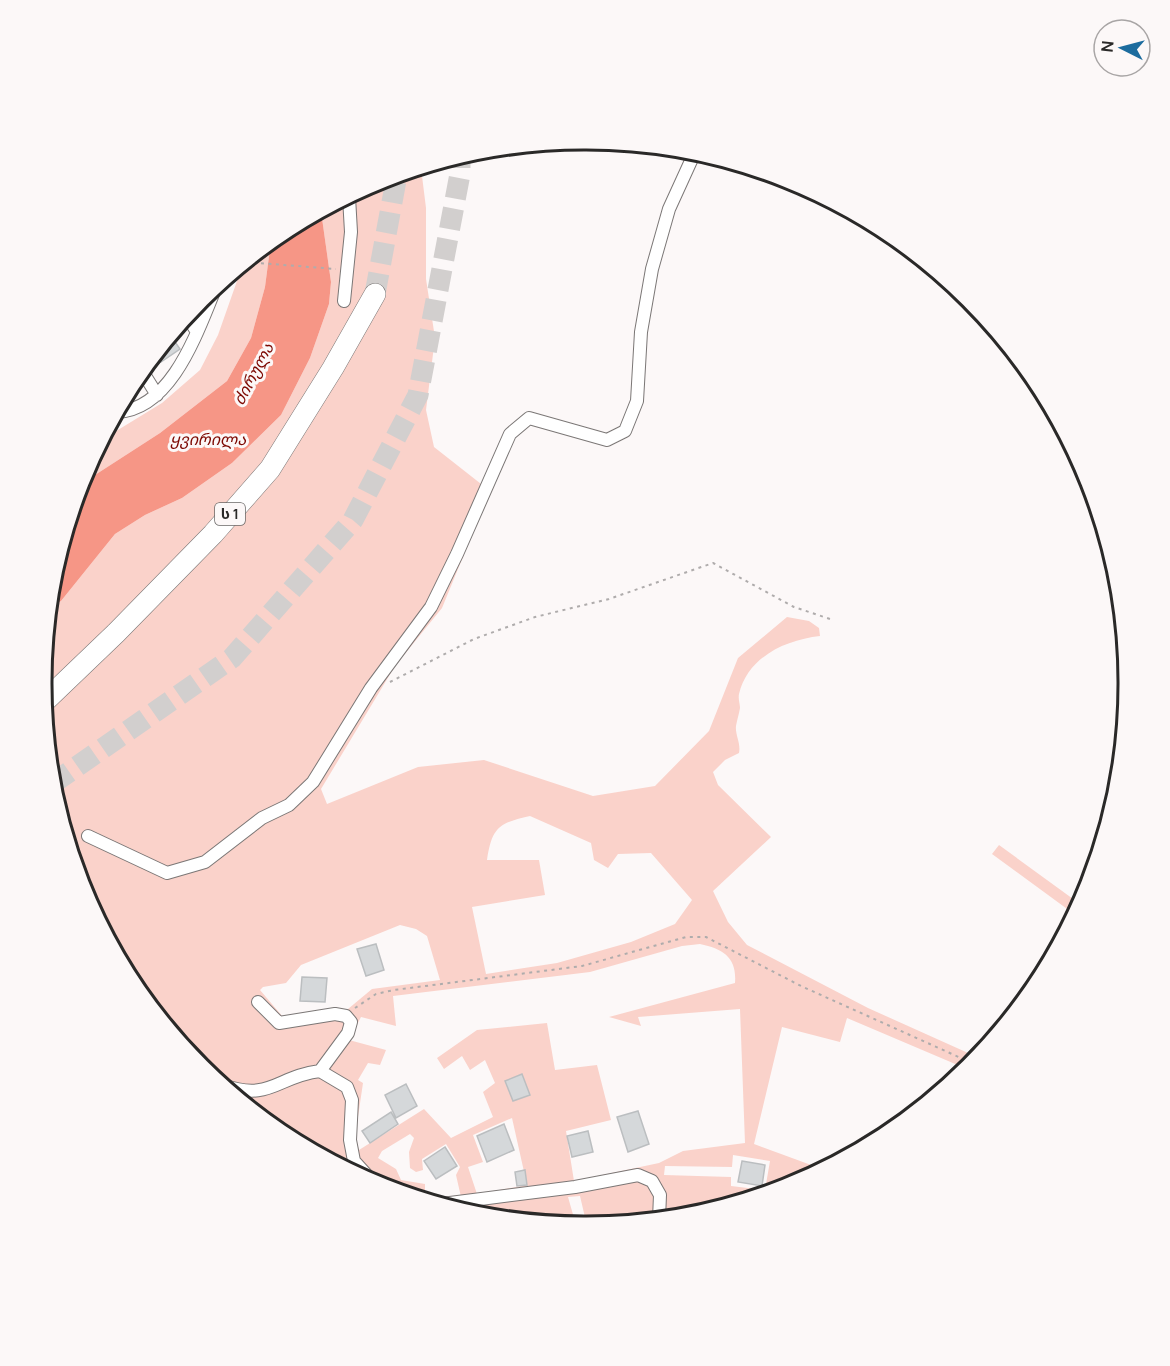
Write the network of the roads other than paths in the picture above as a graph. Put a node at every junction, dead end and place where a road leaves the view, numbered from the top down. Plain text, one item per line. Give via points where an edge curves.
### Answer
1 (691, 161) edge
2 (349, 205) edge
3 (375, 294) tunnel mouth
4 (344, 301) dead end
5 (208, 306) edge
6 (192, 324) edge
7 (197, 332) junction
8 (147, 380) edge
9 (157, 395) junction
10 (128, 410) edge
11 (53, 693) edge
12 (88, 836) dead end
13 (258, 1002) dead end
14 (320, 1071) junction
15 (243, 1090) edge
16 (357, 1165) edge
17 (464, 1201) edge
18 (660, 1210) edge

1 - 12 street via 669,208 652,269 640,332 637,401 625,431 607,440 529,418 510,434 431,606 371,688 313,782 289,805 262,818 205,862 167,873
2 - 4 street via 351,232
3 - 11 highway, ს 1 via 270,469 205,542
5 - 7 street
6 - 7 street
7 - 9 street via 182,365
8 - 9 street
9 - 10 street
13 - 14 street via 279,1023 335,1014 346,1016 351,1022 348,1033
14 - 15 street via 302,1073 264,1092
14 - 16 street via 347,1088 352,1100 350,1140
17 - 18 street via 638,1175 652,1181 660,1195

